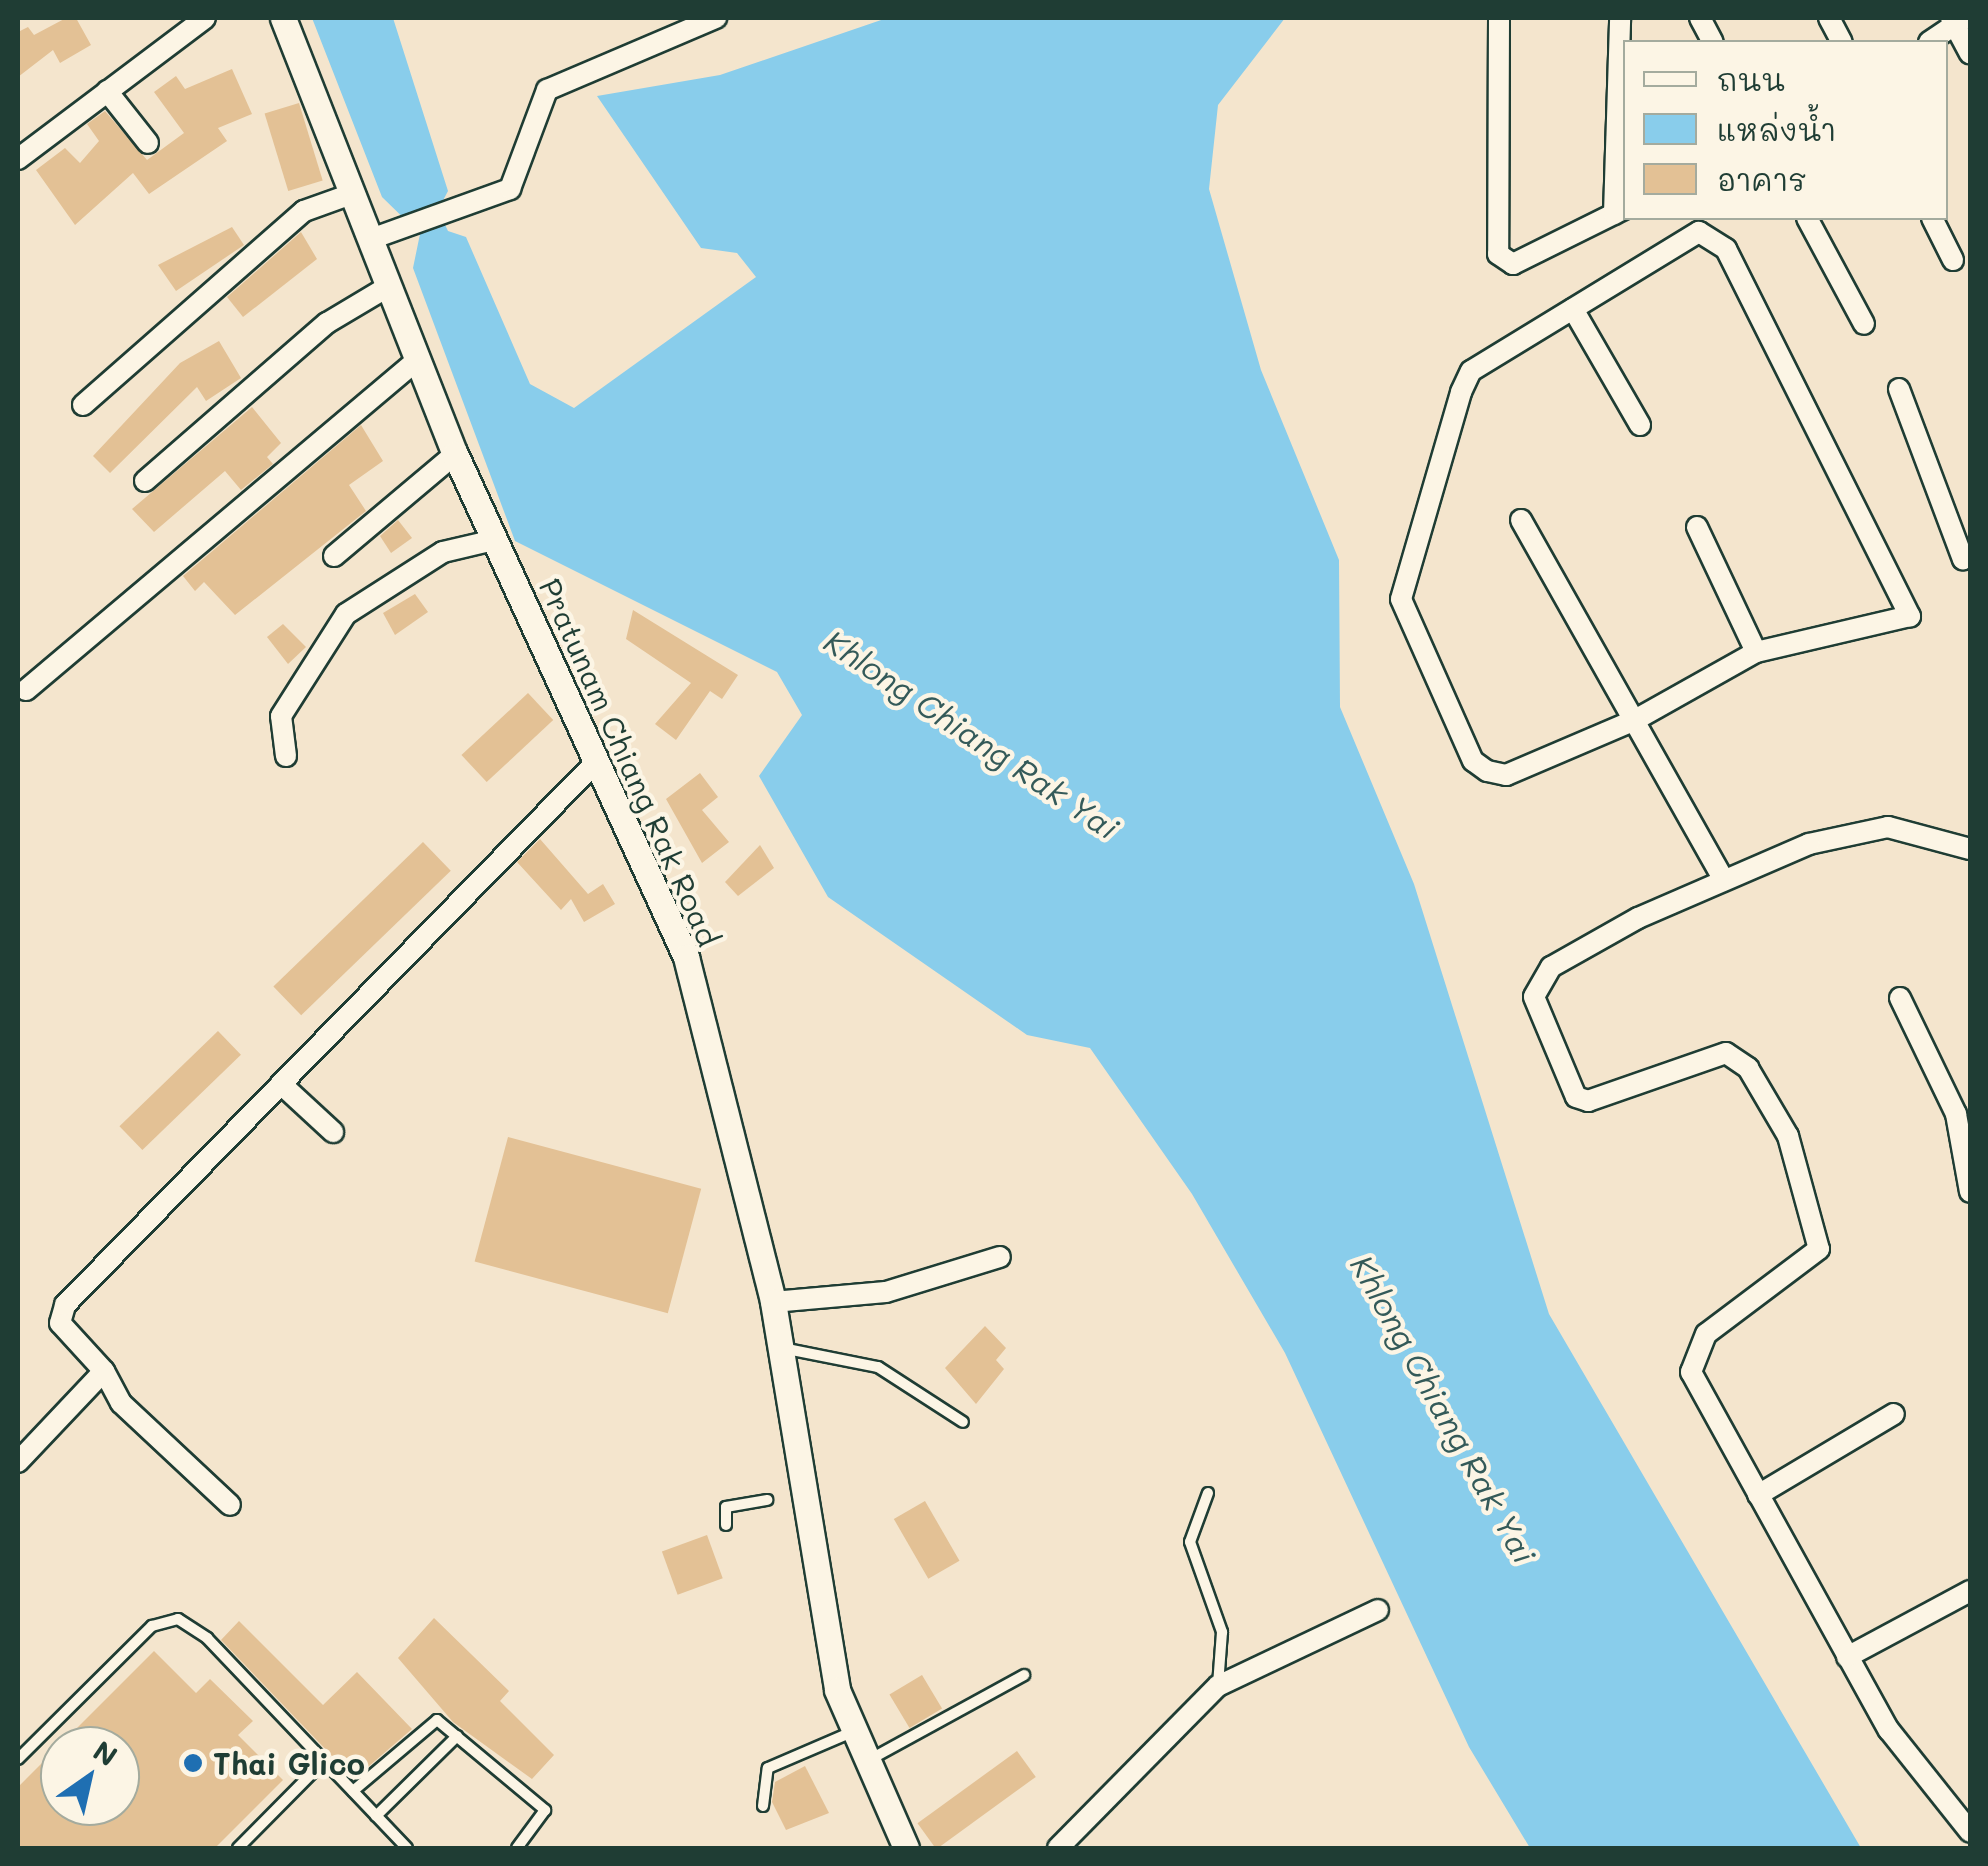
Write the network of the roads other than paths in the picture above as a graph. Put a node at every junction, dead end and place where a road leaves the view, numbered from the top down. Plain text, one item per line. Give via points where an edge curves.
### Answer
1 (205, 18) edge
2 (283, 18) edge
3 (716, 18) edge
4 (1499, 18) edge
5 (1620, 18) edge
6 (1700, 18) edge
7 (1829, 18) edge
8 (1957, 20) edge
9 (1712, 40) edge
10 (1841, 40) edge
11 (1932, 40) edge
12 (1970, 53) edge
13 (107, 91) junction
14 (148, 142) dead end
15 (18, 159) edge
16 (354, 193) junction
17 (1620, 210) edge
18 (1808, 220) edge
19 (1933, 220) edge
20 (371, 240) junction
21 (1953, 260) dead end
22 (389, 286) junction
23 (1574, 309) junction
24 (1864, 324) dead end
25 (417, 360) junction
26 (1900, 389) dead end
27 (83, 405) dead end
28 (1640, 425) dead end
29 (455, 454) junction
30 (145, 481) dead end
31 (1522, 520) dead end
32 (1697, 527) dead end
33 (494, 540) junction
34 (1970, 555) edge
35 (334, 556) dead end
36 (1756, 652) junction
37 (26, 690) dead end
38 (1635, 720) junction
39 (286, 756) dead end
40 (596, 762) junction
41 (1970, 849) edge
42 (1722, 875) junction
43 (1900, 998) dead end
44 (282, 1084) junction
45 (1963, 1111) edge
46 (333, 1132) dead end
47 (1970, 1192) edge
48 (1000, 1257) dead end
49 (773, 1302) junction
50 (781, 1348) junction
51 (104, 1371) junction
52 (1894, 1414) dead end
53 (963, 1422) dead end
54 (18, 1462) edge
55 (1208, 1493) dead end
56 (1758, 1495) junction
57 (767, 1500) dead end
58 (230, 1505) dead end
59 (726, 1524) dead end
60 (1970, 1590) edge
61 (1378, 1610) dead end
62 (1847, 1657) junction
63 (1024, 1676) dead end
64 (1218, 1686) junction
65 (852, 1732) junction
66 (457, 1736) junction
67 (18, 1759) edge
68 (324, 1760) junction
69 (863, 1762) junction
70 (352, 1791) junction
71 (763, 1806) dead end
72 (376, 1816) junction
73 (1970, 1832) edge
74 (238, 1848) edge
75 (407, 1848) edge
76 (517, 1848) edge
77 (906, 1848) edge
78 (1058, 1848) edge

1 - 13 street
2 - 16 street, Pratunam Chiang Rak Road
3 - 20 street via 564,76 532,118 510,190
4 - 17 street via 1498,254 1514,264
5 - 17 street
6 - 9 street
7 - 10 street
8 - 11 street
8 - 12 street
13 - 14 street
13 - 15 street
16 - 20 street, Pratunam Chiang Rak Road
16 - 27 street via 304,211
18 - 24 street
19 - 21 street
20 - 22 street, Pratunam Chiang Rak Road
22 - 25 street, Pratunam Chiang Rak Road
22 - 30 street via 327,323
23 - 28 street
23 - 36 street via 1699,232 1726,249 1910,616
23 - 38 street via 1470,371 1401,599 1473,761 1487,771 1506,774
25 - 29 street, Pratunam Chiang Rak Road
25 - 37 street
26 - 34 street via 1963,559
29 - 33 street, Pratunam Chiang Rak Road
29 - 35 street
31 - 38 street
32 - 36 street
33 - 39 street via 410,569 346,614 281,716
33 - 40 street, Pratunam Chiang Rak Road
36 - 38 street
38 - 42 street
40 - 44 street
40 - 49 street, Pratunam Chiang Rak Road via 686,957
41 - 42 street via 1888,827
42 - 56 street via 1551,967 1534,997 1576,1097 1588,1101 1726,1053 1748,1068 1788,1136 1819,1249 1706,1334 1692,1362
43 - 45 street
44 - 46 street
44 - 51 street via 61,1311
45 - 47 street
48 - 49 street via 886,1292
49 - 50 street, Pratunam Chiang Rak Road
50 - 53 lane via 878,1367
50 - 65 street, Pratunam Chiang Rak Road via 794,1495
51 - 54 street
51 - 58 street via 121,1403
52 - 56 street
55 - 64 lane via 1190,1542 1222,1632
56 - 62 street
57 - 59 lane via 726,1507
60 - 62 street
61 - 64 street
62 - 73 street via 1888,1730
63 - 69 lane
64 - 78 street
65 - 69 street, Pratunam Chiang Rak Road
65 - 71 lane via 768,1768
66 - 70 lane via 432,1720
66 - 72 lane
66 - 76 lane via 545,1810
67 - 68 lane via 170,1618 207,1638
68 - 70 lane
68 - 74 lane
69 - 77 street, Pratunam Chiang Rak Road
70 - 72 lane
72 - 75 lane

